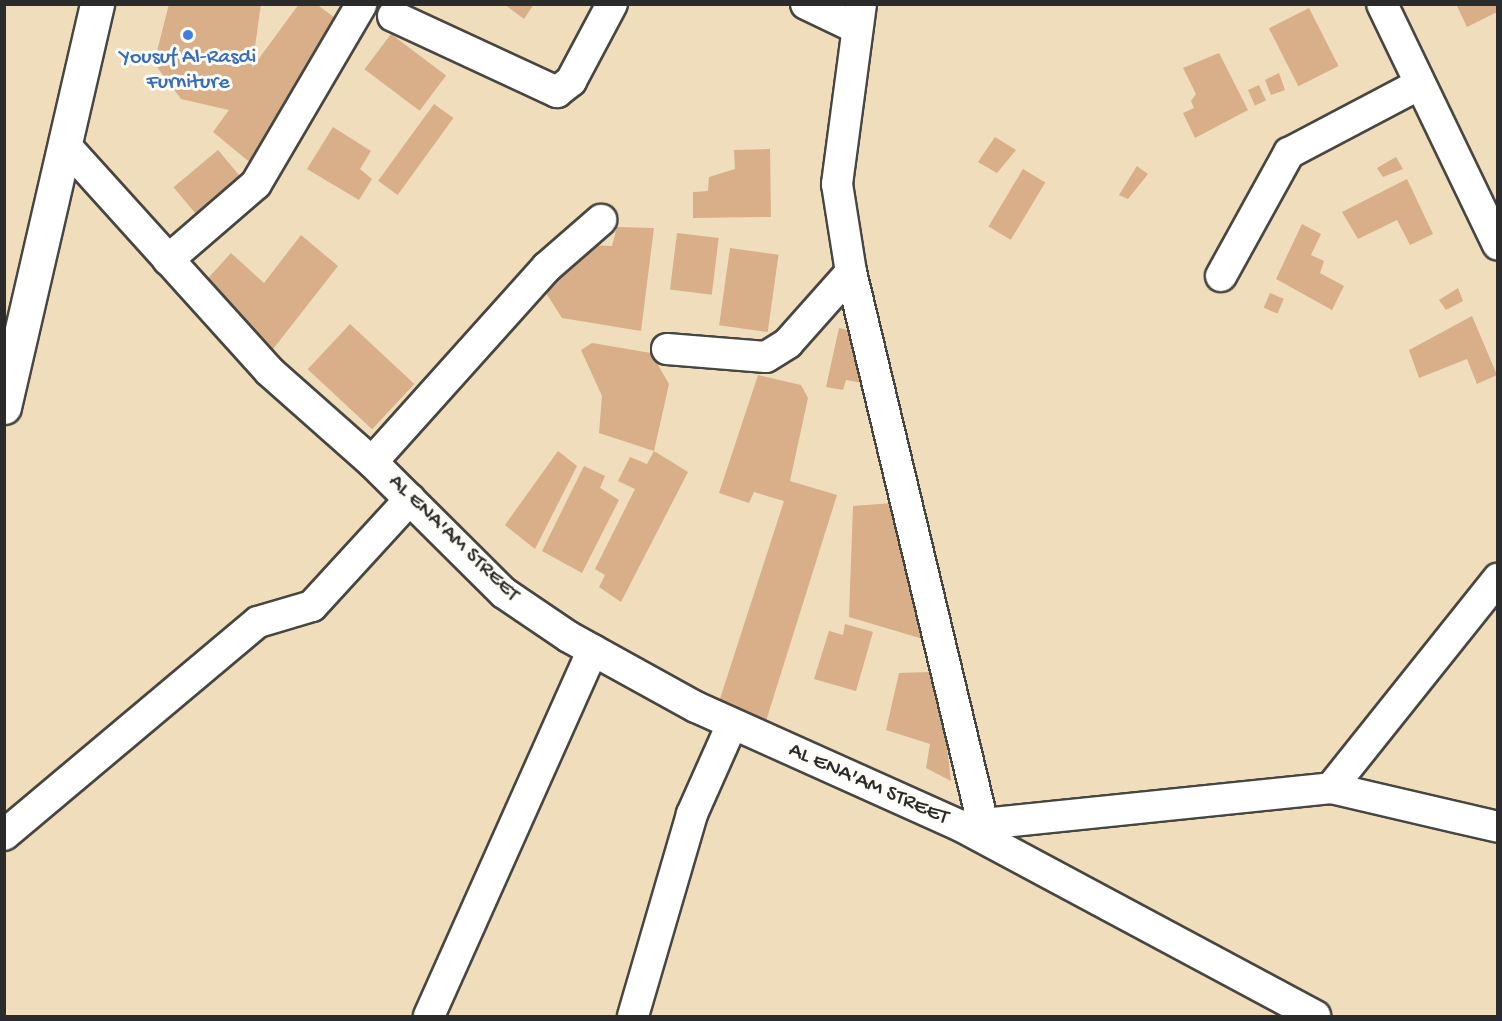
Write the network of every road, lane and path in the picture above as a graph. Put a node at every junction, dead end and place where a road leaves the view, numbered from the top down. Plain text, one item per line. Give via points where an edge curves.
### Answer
1 (97, 4) edge
2 (612, 4) edge
3 (806, 4) edge
4 (1382, 4) edge
5 (361, 5) edge
6 (398, 10) edge
7 (859, 16) edge
8 (1418, 85) junction
9 (66, 146) junction
10 (601, 219) dead end
11 (1495, 233) edge
12 (168, 260) junction
13 (851, 272) junction
14 (1221, 276) dead end
15 (667, 349) dead end
16 (4, 407) edge
17 (372, 462) junction
18 (410, 499) junction
19 (1497, 579) edge
20 (593, 650) junction
21 (732, 724) junction
22 (1331, 788) junction
23 (972, 825) junction
24 (1497, 827) edge
25 (4, 835) edge
26 (429, 1017) edge
27 (633, 1017) edge
28 (1315, 1017) edge

1 - 9 main road
2 - 6 street via 571,81 557,92
3 - 7 street
4 - 8 street
5 - 6 street
5 - 12 street via 256,184
7 - 13 street via 837,184
8 - 11 street
8 - 14 street via 1289,153
9 - 12 street, AL ENA'AM STREET
9 - 16 main road
10 - 17 street via 547,267
12 - 17 street, AL ENA'AM STREET via 268,372
13 - 15 street via 788,343 766,357
13 - 23 street
17 - 18 street, AL ENA'AM STREET
18 - 20 street, AL ENA'AM STREET via 504,593
18 - 25 street via 312,606 258,622
19 - 22 street
20 - 21 street, AL ENA'AM STREET
20 - 26 street
21 - 23 street, AL ENA'AM STREET
21 - 27 street via 692,814
22 - 23 street
22 - 24 street
23 - 28 street, AL ENA'AM STREET

